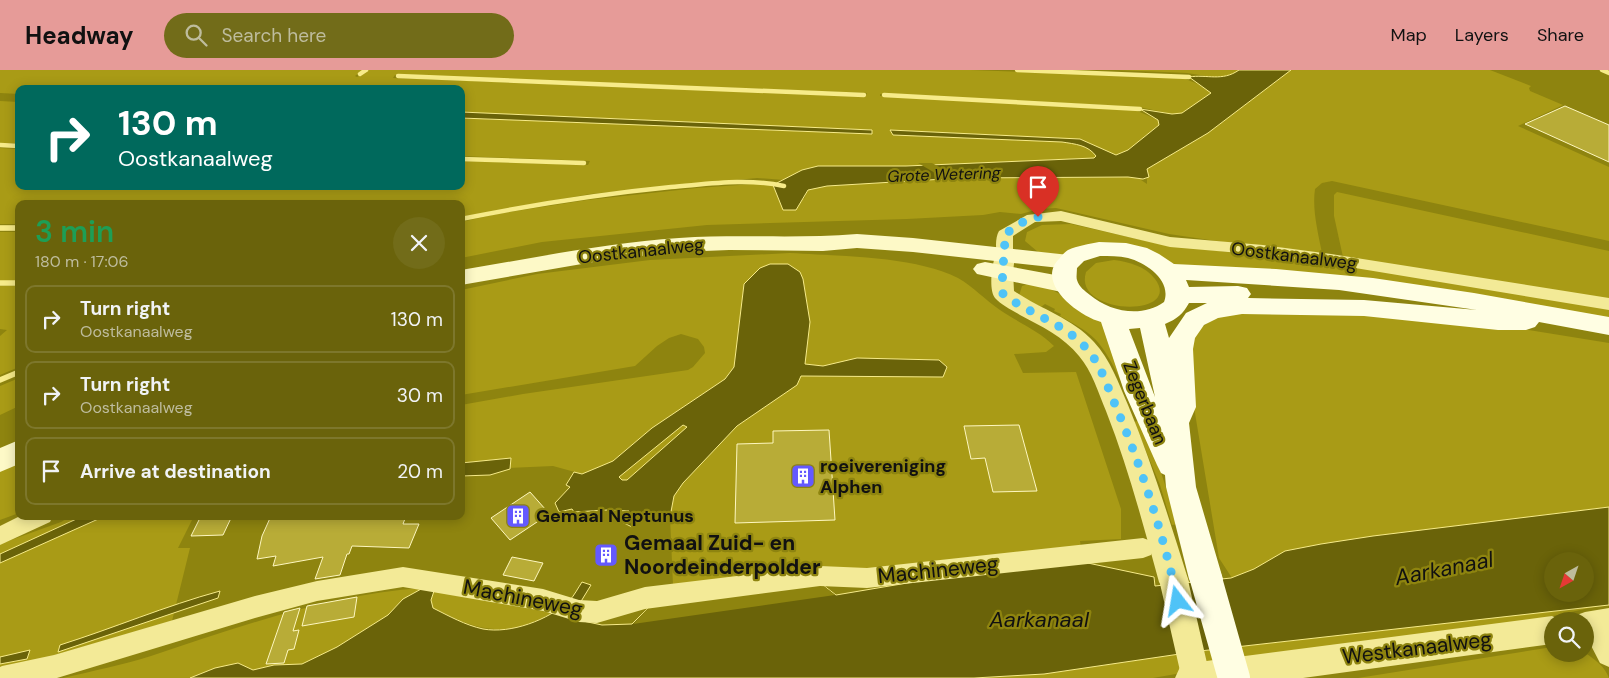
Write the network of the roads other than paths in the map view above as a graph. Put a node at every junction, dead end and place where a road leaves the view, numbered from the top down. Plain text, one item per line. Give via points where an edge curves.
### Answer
1 (823, 244) joint
2 (1004, 264) junction
3 (1169, 272) junction
4 (1067, 273) junction
5 (465, 277) edge
6 (1179, 295) junction
7 (1609, 304) edge
8 (1112, 318) junction
9 (1151, 319) junction
10 (1526, 321) junction
11 (1609, 326) edge
12 (1609, 336) edge
13 (1175, 423) junction
14 (15, 438) edge
15 (0, 446) edge
16 (15, 453) edge
17 (0, 460) edge
18 (1181, 487) junction
19 (34, 520) edge
20 (0, 536) edge
21 (1143, 548) dead end
22 (1190, 581) junction
23 (568, 608) joint
24 (1596, 624) edge
25 (1544, 631) edge
26 (1609, 655) edge
27 (2, 678) edge
28 (1191, 678) edge
29 (1196, 678) edge
30 (1234, 678) edge

1 - 2 main road, Oostkanaalweg
1 - 5 main road, Oostkanaalweg via 678,246 578,257
2 - 4 main road, Oostkanaalweg
2 - 7 street, Oostkanaalweg via 1005,234 1032,218 1061,216 1170,242 1360,263
2 - 22 street, Zegerbaan via 1003,294 1071,335 1096,360 1125,427 1154,514
3 - 4 main road via 1141,254 1099,249 1085,252
3 - 6 main road via 1176,281
3 - 11 main road, Oostkanaalweg via 1340,282 1435,295
4 - 8 main road via 1072,295
6 - 9 main road via 1171,310
6 - 10 main road, Oostkanaalweg via 1282,294 1388,300
8 - 9 main road
8 - 18 main road, Zegerbaan via 1138,391
9 - 13 main road, Zegerbaan
10 - 12 main road, Oostkanaalweg
10 - 13 main road via 1364,308 1242,306 1212,310 1195,319 1182,336 1182,407
13 - 18 main road, Zegerbaan
14 - 15 main road
16 - 17 main road
18 - 22 main road, Zegerbaan
19 - 20 street
21 - 23 street, Machineweg via 867,578 820,576 645,598 597,612
22 - 29 street, Zegerbaan, bridge
22 - 30 main road, Zegerbaan, bridge
23 - 27 street, Machineweg via 543,600 403,577 318,591 54,667
24 - 26 street
25 - 28 street, Westkanaalweg

